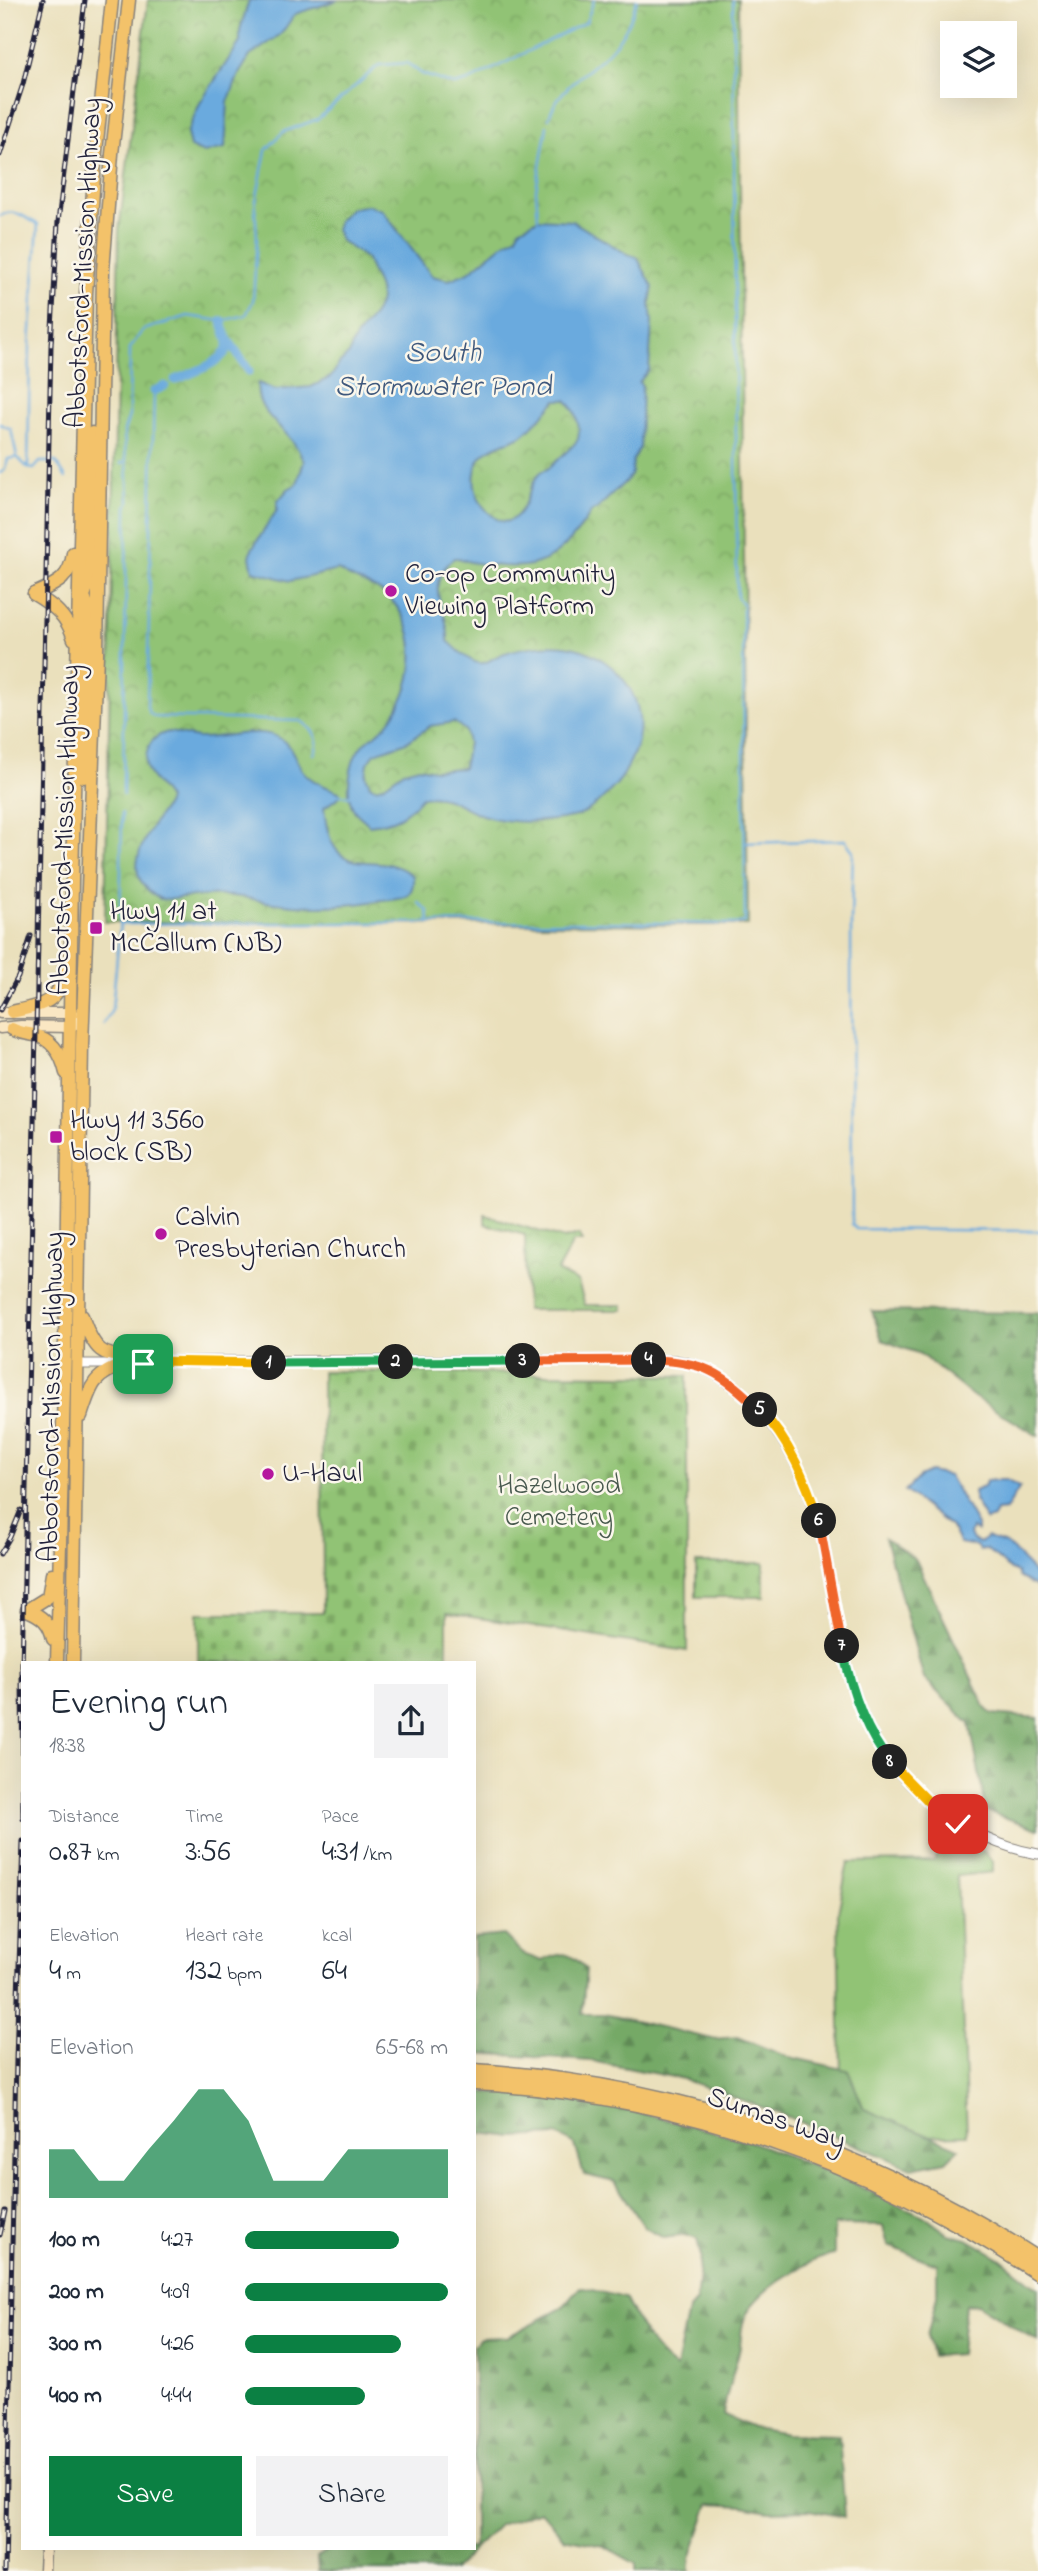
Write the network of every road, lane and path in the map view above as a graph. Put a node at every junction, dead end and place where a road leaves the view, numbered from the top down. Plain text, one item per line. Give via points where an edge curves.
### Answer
1 (112, 0) edge
2 (131, 0) edge
3 (81, 466) junction
4 (78, 662) junction
5 (73, 819) junction
6 (6, 1013) edge
7 (83, 1019) junction
8 (71, 1020) junction
9 (6, 1029) edge
10 (69, 1087) junction
11 (79, 1308) junction
12 (65, 1347) junction
13 (153, 1361) junction
14 (78, 1364) junction
15 (125, 1364) junction
16 (63, 1424) junction
17 (77, 1429) junction
18 (56, 1661) edge
19 (56, 1661) edge
20 (73, 1661) edge
21 (1038, 1854) edge
22 (476, 2071) edge
23 (476, 2083) edge
24 (923, 2191) junction
25 (1038, 2250) edge
26 (1038, 2259) edge
27 (1038, 2275) edge
28 (45, 2550) edge
29 (44, 2571) edge

1 - 3 highway, Abbotsford-Mission Highway via 90,225
2 - 7 highway, Abbotsford-Mission Highway via 97,271 88,584 84,596 88,608 84,781 89,823
3 - 4 highway, Abbotsford-Mission Highway
3 - 4 highway via 72,567 60,580 34,594 66,619
4 - 5 highway, Abbotsford-Mission Highway
5 - 6 highway via 62,988 36,1007
5 - 8 highway, Abbotsford-Mission Highway
6 - 8 main road
7 - 8 main road
7 - 11 highway, Abbotsford-Mission Highway
8 - 9 main road
8 - 10 highway, Abbotsford-Mission Highway
9 - 10 highway via 52,1044
10 - 12 highway, Abbotsford-Mission Highway
11 - 13 highway via 91,1340 104,1353
11 - 14 highway, Abbotsford-Mission Highway
12 - 14 highway
12 - 16 highway, Abbotsford-Mission Highway
13 - 15 street
13 - 21 street via 675,1360 696,1364 734,1384 764,1415 795,1459 807,1486 821,1527 854,1692 876,1741 900,1773 943,1814 1008,1847
14 - 15 street
14 - 17 highway, Abbotsford-Mission Highway
15 - 17 highway via 94,1381
16 - 18 highway via 54,1464 50,1590 48,1597 27,1610 51,1629
16 - 19 highway, Abbotsford-Mission Highway
17 - 20 highway, Abbotsford-Mission Highway
22 - 24 highway, Sumas Way via 593,2084 713,2110 839,2153
23 - 27 highway, Sumas Way via 643,2105 749,2134 887,2187 1007,2252
24 - 25 highway via 971,2211
24 - 26 highway, Sumas Way
28 - 29 main road

